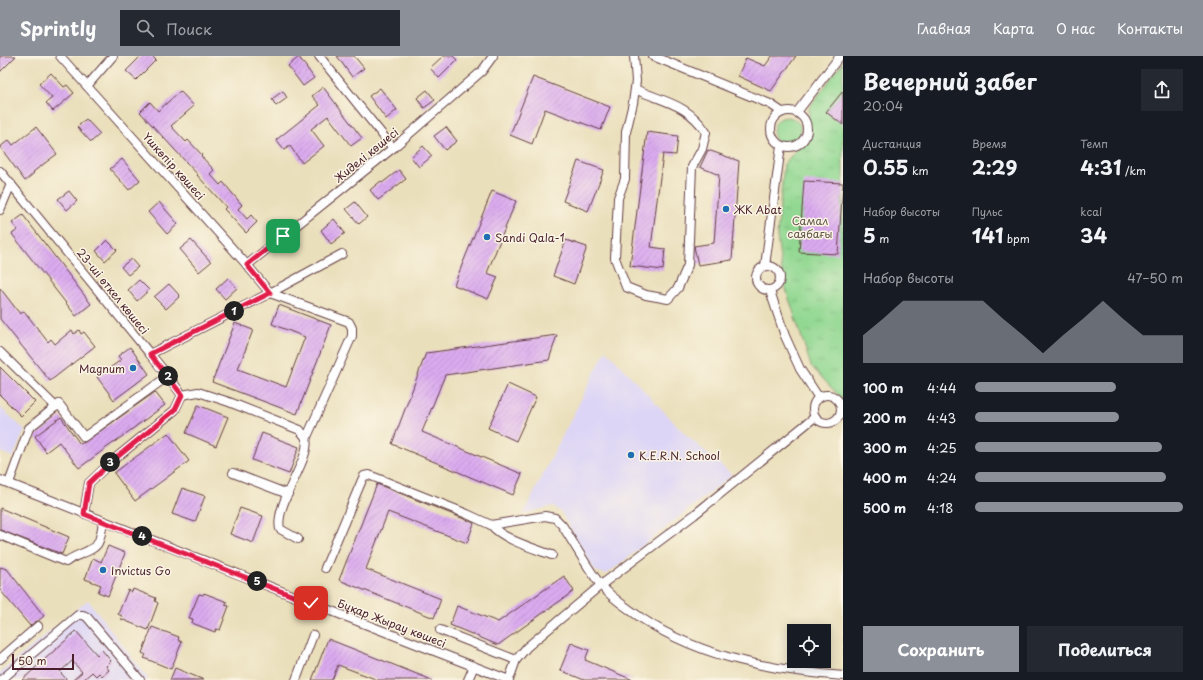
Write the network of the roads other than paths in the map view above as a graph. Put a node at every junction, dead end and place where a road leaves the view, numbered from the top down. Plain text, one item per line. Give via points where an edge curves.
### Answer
1 (60, 56) edge
2 (113, 56) edge
3 (318, 56) edge
4 (493, 56) edge
5 (634, 56) edge
6 (653, 56) edge
7 (840, 56) edge
8 (87, 86) junction
9 (635, 89) junction
10 (782, 112) junction
11 (797, 112) junction
12 (781, 146) junction
13 (393, 148) junction
14 (0, 171) edge
15 (10, 184) junction
16 (0, 210) edge
17 (342, 254) dead end
18 (247, 265) junction
19 (765, 266) junction
20 (770, 291) junction
21 (270, 293) junction
22 (0, 352) edge
23 (150, 354) junction
24 (168, 376) junction
25 (182, 395) junction
26 (819, 398) junction
27 (56, 407) junction
28 (815, 417) junction
29 (306, 439) junction
30 (233, 473) dead end
31 (0, 480) edge
32 (9, 484) junction
33 (288, 494) junction
34 (84, 514) junction
35 (103, 521) junction
36 (491, 525) junction
37 (0, 535) edge
38 (298, 539) dead end
39 (552, 555) dead end
40 (325, 568) dead end
41 (601, 585) junction
42 (38, 626) dead end
43 (440, 630) dead end
44 (313, 635) dead end
45 (0, 659) edge
46 (516, 660) junction
47 (474, 666) junction
48 (843, 676) edge
49 (1, 680) edge
50 (140, 680) edge
51 (296, 680) edge
52 (468, 680) edge
53 (509, 680) edge

1 - 8 street, Үшкөпір көшесі
2 - 8 street
3 - 13 street
4 - 13 street, Жиделі көшесі via 482,71
5 - 9 street
6 - 10 street via 770,104
7 - 11 street
8 - 18 street, Үшкөпір көшесі
9 - 9 street via 626,132 625,179 618,198 615,258 626,287 646,295 668,299 678,288 688,265 692,167 702,149 706,132 699,120 680,107
10 - 11 street
10 - 12 street via 772,122 770,131 774,140
11 - 12 street via 804,118 808,127 806,137 800,144 791,148
12 - 19 street
13 - 18 street, Жиделі көшесі
14 - 15 street, 23-ші өткел көшесі
15 - 16 street
15 - 23 street, 23-ші өткел көшесі
17 - 21 street
18 - 21 street, Үшкөпір көшесі
19 - 20 street via 756,274 756,280 763,290
19 - 20 street via 772,266 781,276 780,283
20 - 26 street via 785,336 800,369
21 - 23 street
21 - 29 street via 349,322 352,328 352,336
22 - 27 street
23 - 24 street, 23-ші өткел көшесі
24 - 25 street, 23-ші өткел көшесі
24 - 27 street via 84,437 59,404
25 - 29 street via 198,392 229,402 300,430
25 - 34 street via 175,410 89,483
26 - 28 street via 814,403
26 - 28 street via 825,395 834,398 838,401 840,410 836,419 828,423
27 - 32 street via 29,428
28 - 41 street via 694,515
29 - 33 street via 305,453
30 - 33 street
31 - 32 street, Бұқар Жырау көшесі
32 - 34 street, Бұқар Жырау көшесі
33 - 38 street via 279,520 280,529
34 - 35 street, Бұқар Жырау көшесі
35 - 37 street via 94,548 72,556 66,562
35 - 47 street, Бұқар Жырау көшесі
36 - 39 street via 503,536
36 - 40 street via 366,475
36 - 41 street via 545,516 555,518
41 - 46 street via 526,647
41 - 48 street via 644,621 703,649 740,661 778,669
42 - 45 street
43 - 46 street
44 - 51 street
46 - 53 street
47 - 52 street
47 - 53 street, Бұқар Жырау көшесі
49 - 50 street via 78,615 87,617

